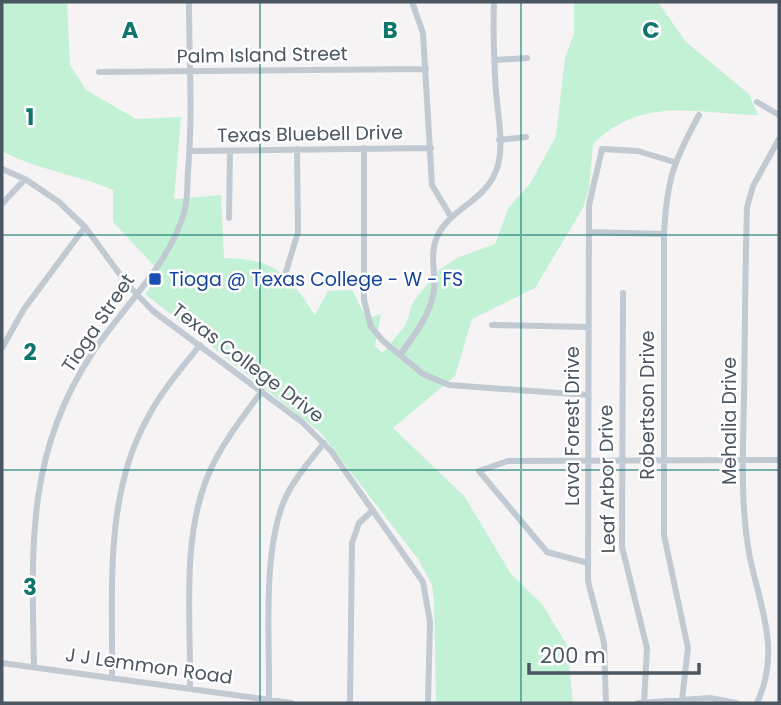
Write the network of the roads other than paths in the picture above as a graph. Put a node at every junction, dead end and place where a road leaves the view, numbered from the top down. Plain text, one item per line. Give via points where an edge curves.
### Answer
1 (189, 2) edge
2 (412, 2) edge
3 (494, 2) edge
4 (527, 58) dead end
5 (495, 60) junction
6 (426, 69) junction
7 (99, 72) dead end
8 (189, 72) junction
9 (757, 102) dead end
10 (699, 115) dead end
11 (779, 115) edge
12 (526, 137) dead end
13 (779, 139) edge
14 (499, 140) junction
15 (364, 148) junction
16 (431, 148) junction
17 (297, 149) junction
18 (190, 151) junction
19 (230, 152) junction
20 (674, 162) junction
21 (2, 169) edge
22 (25, 179) junction
23 (2, 204) edge
24 (451, 217) junction
25 (229, 218) dead end
26 (85, 227) junction
27 (589, 232) junction
28 (664, 234) junction
29 (285, 275) dead end
30 (623, 293) dead end
31 (136, 294) junction
32 (492, 325) dead end
33 (589, 327) junction
34 (200, 345) junction
35 (2, 346) edge
36 (400, 355) junction
37 (262, 391) junction
38 (588, 395) junction
39 (324, 443) junction
40 (743, 460) junction
41 (779, 460) edge
42 (623, 461) junction
43 (663, 461) junction
44 (588, 462) junction
45 (373, 510) junction
46 (588, 563) junction
47 (2, 663) edge
48 (34, 667) junction
49 (112, 676) junction
50 (190, 687) junction
51 (269, 700) junction
52 (682, 700) junction
53 (292, 703) edge
54 (350, 703) edge
55 (428, 703) edge
56 (606, 703) edge
57 (638, 703) edge
58 (644, 703) edge
59 (736, 703) edge
60 (757, 703) edge

1 - 8 street, Tioga Street
2 - 6 street via 423,33
3 - 5 street
4 - 5 street
5 - 14 street
6 - 8 street, Palm Island Street
6 - 16 street
7 - 8 street, Palm Island Street
8 - 18 street, Tioga Street
9 - 11 street
10 - 20 street, Robertson Drive
12 - 14 street
13 - 40 street, Mehalia Drive via 753,186 747,207
14 - 24 street via 497,170 485,190
15 - 16 street, Texas Bluebell Drive
15 - 17 street, Texas Bluebell Drive
15 - 36 street via 364,300 371,327
16 - 24 street via 432,185
17 - 19 street, Texas Bluebell Drive
17 - 29 street via 298,232
18 - 19 street, Texas Bluebell Drive
18 - 31 street, Tioga Street via 185,212 171,246
19 - 25 street
20 - 27 street, Lava Forest Drive via 638,150 602,149 589,205
20 - 28 street, Robertson Drive
21 - 22 street, Texas College Drive
22 - 23 street
22 - 26 street, Texas College Drive
24 - 36 street via 436,239 428,315
26 - 31 street, Texas College Drive
26 - 35 street
27 - 28 street
27 - 33 street, Lava Forest Drive
28 - 43 street, Robertson Drive
30 - 42 street, Leaf Arbor Drive
31 - 34 street, Texas College Drive
31 - 48 street, Tioga Street via 66,400 43,467 32,553
32 - 33 street
33 - 38 street, Lava Forest Drive
34 - 37 street, Texas College Drive
34 - 49 street via 148,416 121,488 114,540
36 - 38 street via 423,374 449,385
37 - 39 street, Texas College Drive
37 - 50 street via 216,457 200,497 192,545
38 - 44 street, Lava Forest Drive
39 - 45 street, Texas College Drive
39 - 51 street via 288,493 276,526
40 - 41 street
40 - 43 street
40 - 60 street, Mehalia Drive via 749,550 776,638 774,668
42 - 43 street
42 - 44 street
42 - 58 street, Leaf Arbor Drive via 622,547 647,648
43 - 52 street, Robertson Drive via 666,557 688,648
44 - 46 street, Lava Forest Drive
44 - 46 street via 508,461 479,471 547,552
45 - 54 street via 359,523 352,543
45 - 55 street, Texas College Drive via 426,590
46 - 56 street, Lava Forest Drive via 604,643
47 - 48 street, J J Lemmon Road
48 - 49 street, J J Lemmon Road
49 - 50 street, J J Lemmon Road
50 - 51 street, J J Lemmon Road
51 - 53 street, J J Lemmon Road
52 - 58 street
52 - 59 street via 717,698
57 - 58 street

